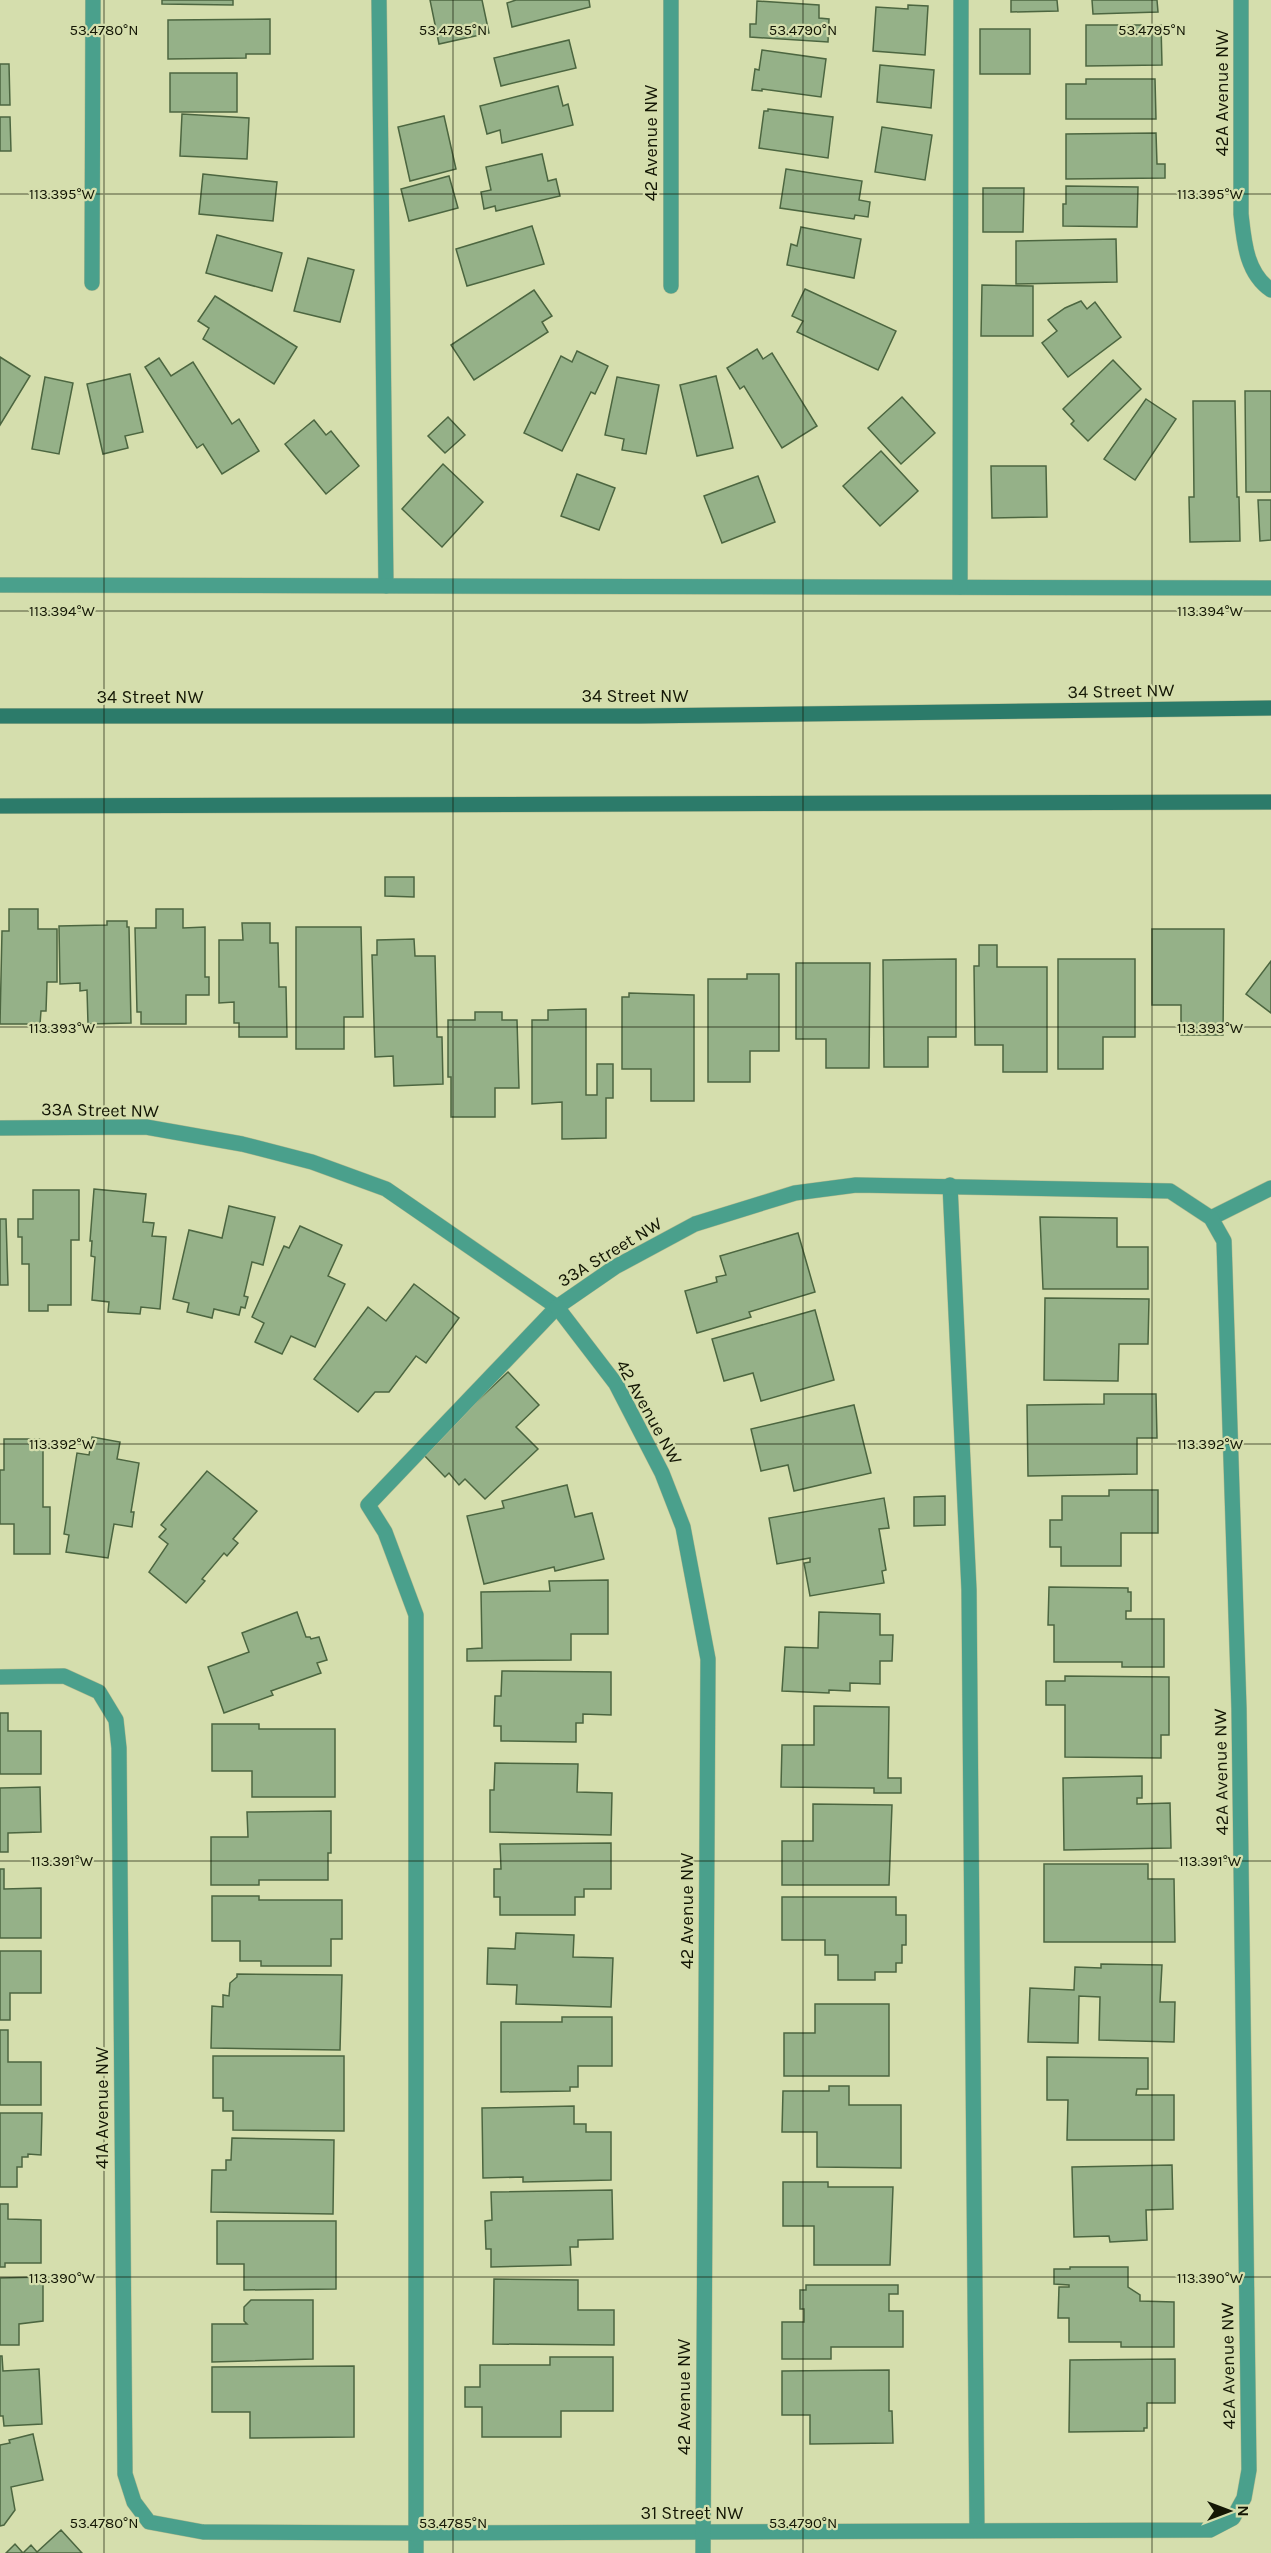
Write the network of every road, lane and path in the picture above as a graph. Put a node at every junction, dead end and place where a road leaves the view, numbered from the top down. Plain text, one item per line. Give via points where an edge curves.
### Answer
1 (93, 0) edge
2 (379, 0) edge
3 (671, 0) edge
4 (961, 0) edge
5 (1241, 0) edge
6 (92, 283) dead end
7 (671, 286) dead end
8 (1269, 289) edge
9 (0, 585) edge
10 (386, 586) junction
11 (960, 587) junction
12 (1271, 588) edge
13 (1271, 708) edge
14 (0, 716) edge
15 (1271, 802) edge
16 (0, 806) edge
17 (0, 1128) edge
18 (950, 1185) junction
19 (1271, 1188) edge
20 (1211, 1218) junction
21 (557, 1306) junction
22 (0, 1677) edge
23 (1233, 2518) joint
24 (149, 2522) joint
25 (977, 2530) junction
26 (703, 2532) junction
27 (416, 2533) junction
28 (416, 2553) edge
29 (703, 2553) edge

1 - 6 street
2 - 10 street
3 - 7 street, 42 Avenue NW
4 - 11 street
5 - 8 street, 42A Avenue NW via 1244,248 1253,270
9 - 10 street
10 - 11 street
11 - 12 street
13 - 14 main road, 34 Street NW via 639,716
15 - 16 main road
17 - 21 street, 33A Street NW via 146,1127 243,1144 312,1162 386,1189
18 - 20 street, 33A Street NW via 1170,1191
18 - 21 street, 33A Street NW via 856,1185 795,1193 695,1224 615,1267
18 - 25 street via 969,1590
19 - 20 street
20 - 23 street, 42A Avenue NW via 1224,1241 1239,1709 1249,2470 1244,2498
21 - 26 street, 42 Avenue NW via 615,1384 662,1473 683,1527 708,1659
21 - 27 street via 368,1505 385,1532 416,1615
22 - 24 street, 41A Avenue NW via 64,1676 99,1692 116,1720 125,2474 134,2502
23 - 25 street, 31 Street NW via 1210,2530
24 - 27 street, 31 Street NW via 203,2532
25 - 26 street, 31 Street NW
26 - 27 street, 31 Street NW
26 - 29 street, 42 Avenue NW
27 - 28 street

